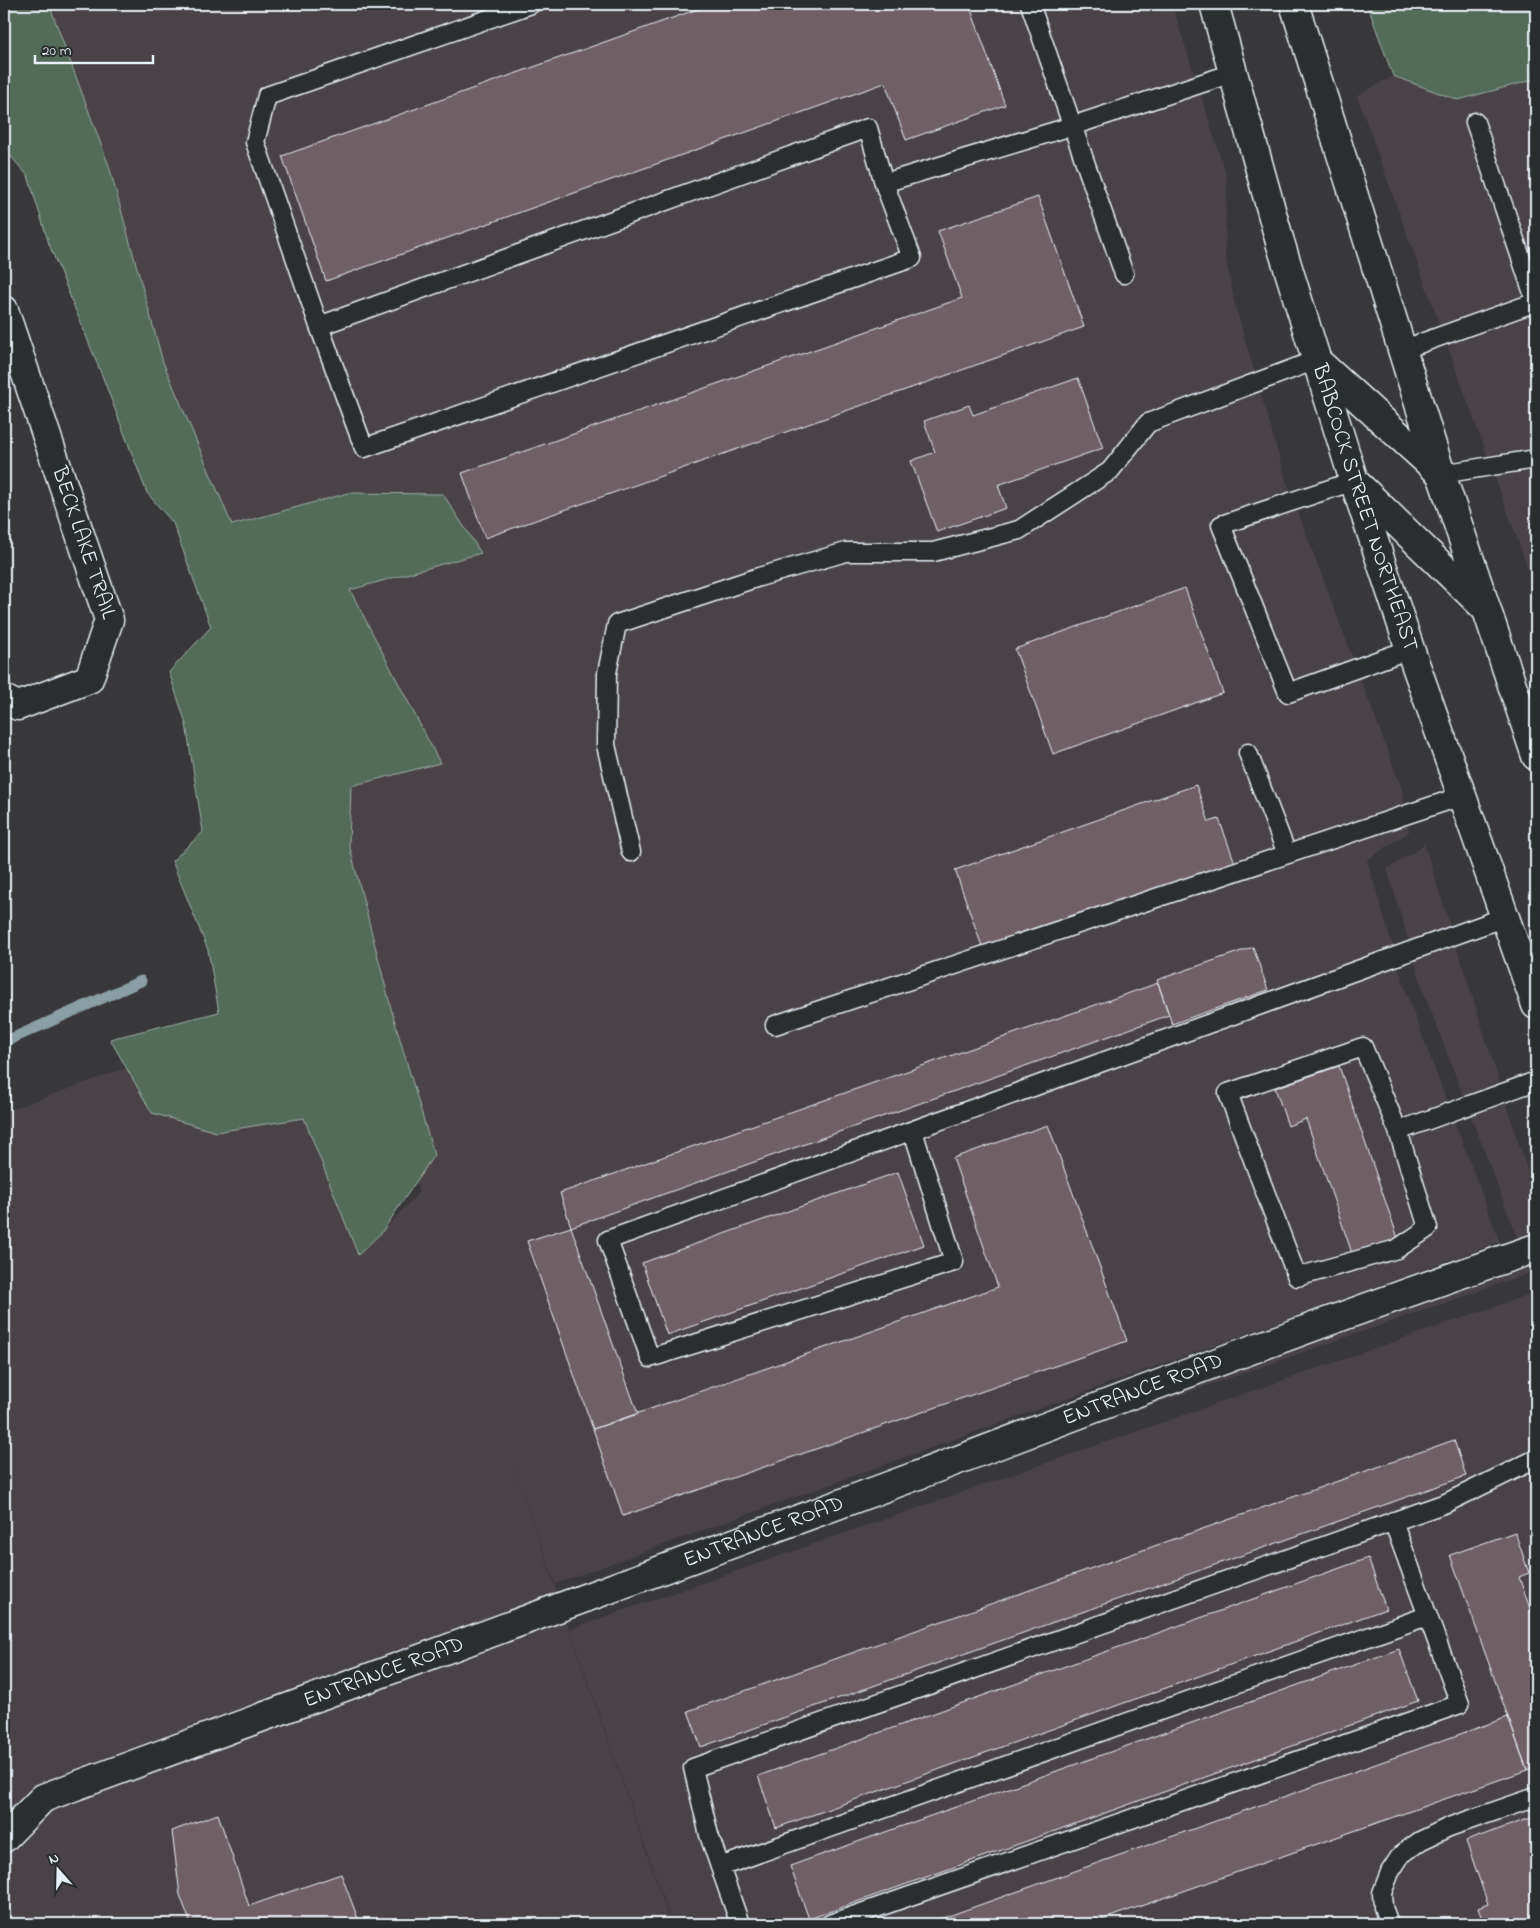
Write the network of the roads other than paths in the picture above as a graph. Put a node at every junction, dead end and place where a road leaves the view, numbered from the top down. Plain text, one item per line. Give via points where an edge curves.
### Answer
1 (531, 4) edge
2 (1030, 4) edge
3 (1214, 4) edge
4 (1294, 4) edge
5 (1233, 74) junction
6 (1474, 122) dead end
7 (1072, 126) junction
8 (884, 183) junction
9 (1124, 274) dead end
10 (5, 318) edge
11 (319, 326) junction
12 (1402, 350) junction
13 (1316, 360) junction
14 (1536, 459) edge
15 (1441, 474) junction
16 (1354, 481) junction
17 (1487, 610) junction
18 (1410, 649) junction
19 (4, 699) edge
20 (1248, 753) dead end
21 (1536, 756) edge
22 (1462, 796) junction
23 (630, 852) dead end
24 (1287, 854) junction
25 (1505, 917) junction
26 (1536, 1005) edge
27 (775, 1025) dead end
28 (1536, 1081) edge
29 (913, 1131) junction
30 (1398, 1131) junction
31 (1536, 1248) edge
32 (1536, 1459) edge
33 (1393, 1521) junction
34 (1427, 1616) junction
35 (1536, 1797) edge
36 (4, 1838) edge
37 (720, 1867) junction
38 (740, 1924) edge
39 (830, 1924) edge
40 (1389, 1924) edge

1 - 11 lane via 267,96 255,142
2 - 7 lane
3 - 5 main road, BABCOCK STREET NORTHEAST
4 - 12 main road
5 - 7 lane
5 - 13 main road, BABCOCK STREET NORTHEAST
6 - 12 lane via 1536,302
7 - 8 lane
7 - 9 lane
8 - 11 lane via 868,128
8 - 11 lane via 912,258 364,448
10 - 19 main road, BECK LAKE TRAIL via 109,620 89,679 18,706
12 - 15 main road
13 - 15 main road
13 - 16 main road, BABCOCK STREET NORTHEAST
13 - 23 lane via 1148,423 1110,471 1019,530 933,552 846,552 616,624 606,673 606,745
14 - 15 lane
15 - 17 main road
16 - 17 main road
16 - 18 main road, BABCOCK STREET NORTHEAST
16 - 18 lane via 1221,524 1288,693
17 - 21 main road
18 - 22 main road, BABCOCK STREET NORTHEAST
20 - 24 lane
22 - 24 lane
22 - 25 main road, BABCOCK STREET NORTHEAST
24 - 27 lane
25 - 26 main road, BABCOCK STREET NORTHEAST
25 - 29 lane
28 - 30 lane
29 - 29 lane via 608,1240 650,1358 954,1262
30 - 30 lane via 1363,1047 1228,1093 1297,1277 1398,1249 1428,1228
31 - 36 main road, ENTRANCE ROAD via 43,1798
32 - 33 lane via 1446,1503
33 - 34 lane
33 - 37 lane via 692,1768
34 - 37 lane
34 - 39 lane via 1460,1704
35 - 40 lane via 1449,1827 1420,1841 1402,1855 1390,1872 1382,1893
37 - 38 lane

